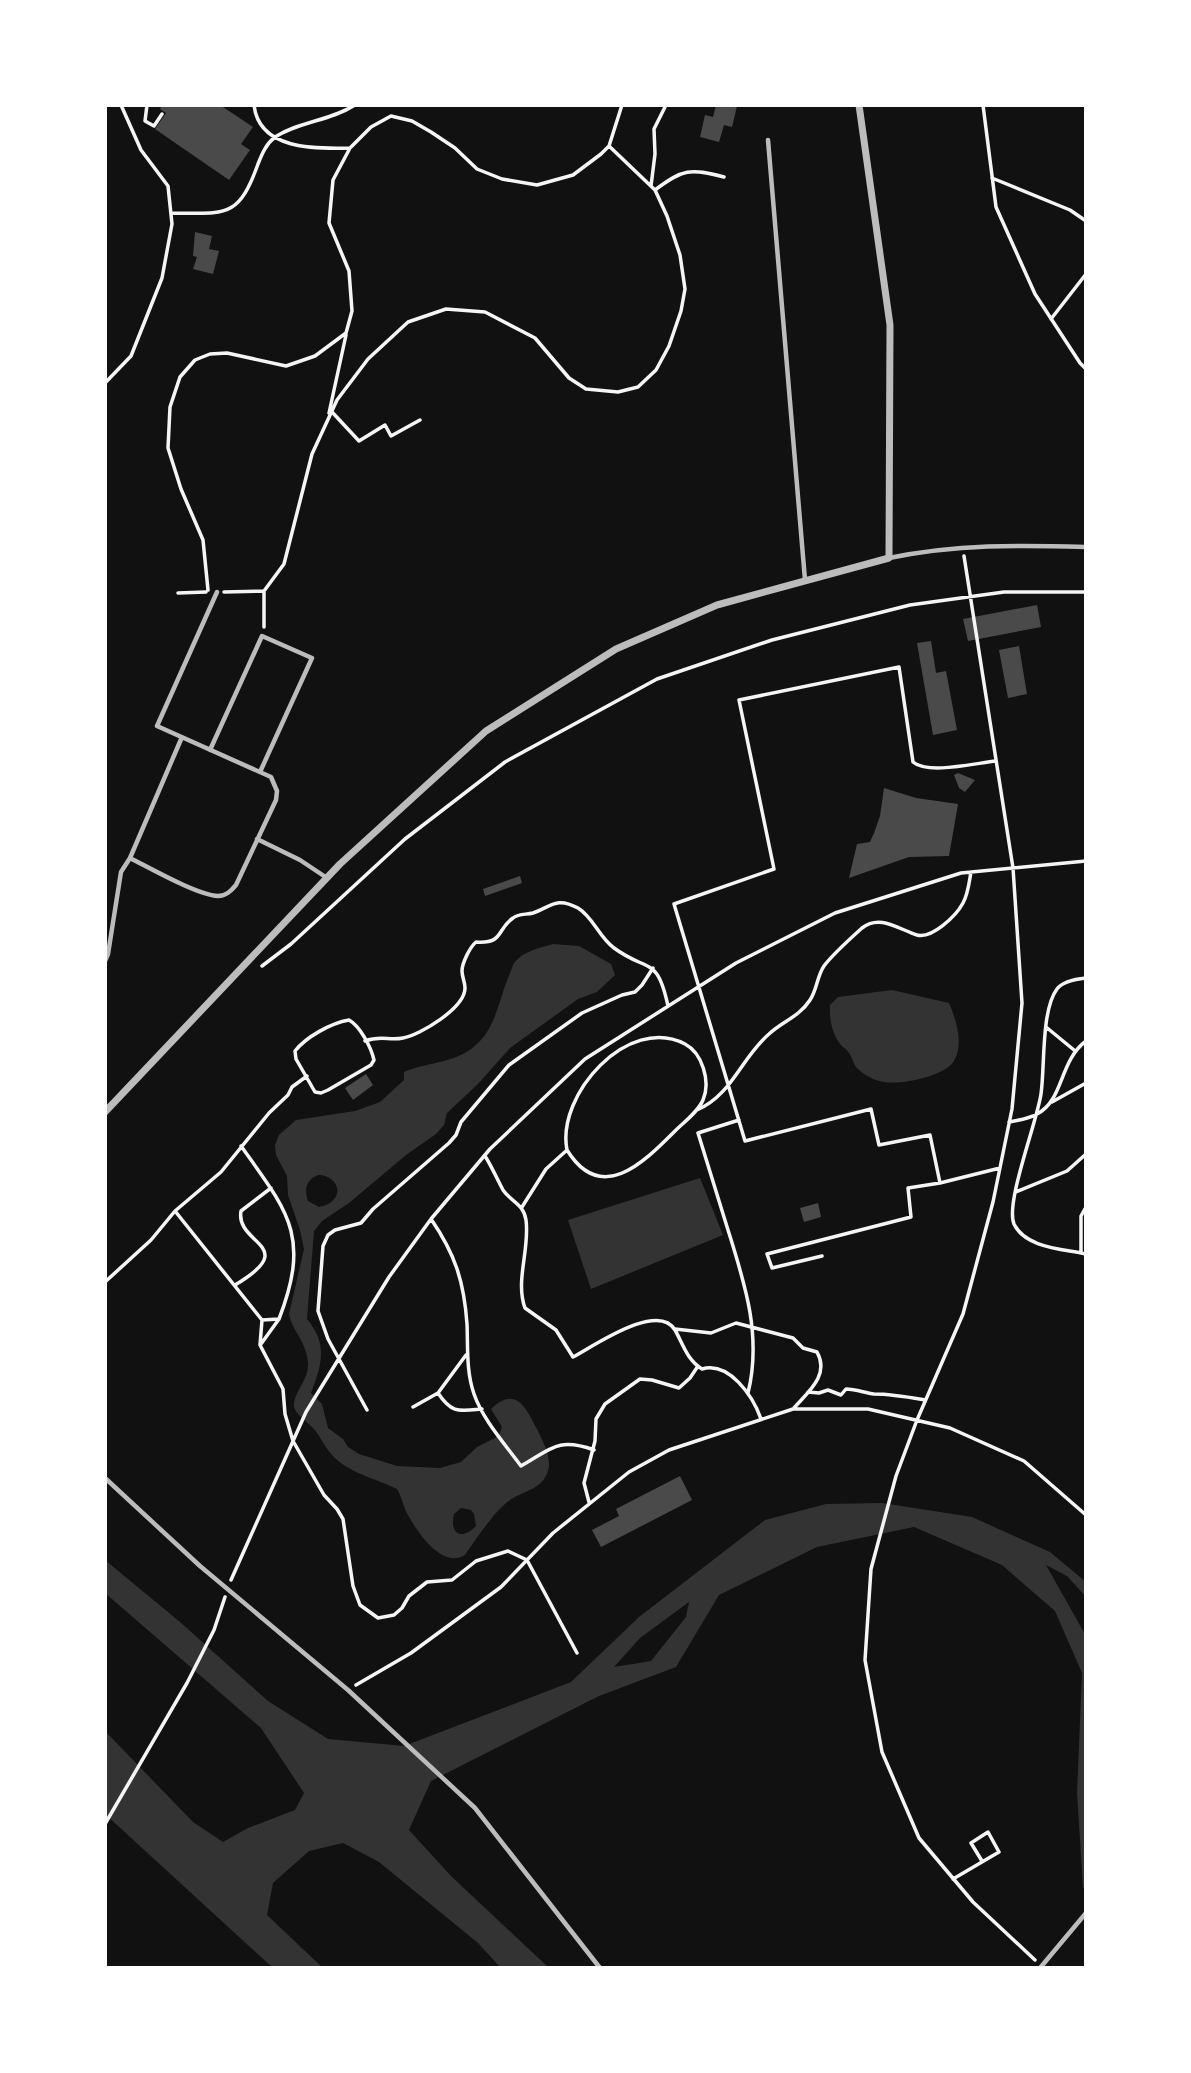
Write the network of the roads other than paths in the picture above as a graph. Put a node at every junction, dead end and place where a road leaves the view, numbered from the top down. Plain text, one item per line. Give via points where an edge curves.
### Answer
1 (859, 105) edge
2 (768, 140) dead end
3 (1086, 547) edge
4 (889, 558) junction
5 (805, 580) junction
6 (217, 592) dead end
7 (182, 737) junction
8 (210, 750) junction
9 (260, 772) junction
10 (257, 839) junction
11 (130, 858) junction
12 (327, 878) junction
13 (105, 961) edge
14 (105, 1112) edge
15 (105, 1478) edge
16 (1084, 1916) edge
17 (1041, 1967) edge
18 (600, 1968) edge

1 - 4 street via 890,325
2 - 5 lane
3 - 4 lane via 963,547
4 - 5 street
5 - 12 street via 717,605 616,649 486,731
6 - 7 lane via 158,726
7 - 8 lane
7 - 11 lane
8 - 9 lane
8 - 9 lane via 262,636 312,658
9 - 10 lane via 271,777 277,791
10 - 11 lane via 236,885 224,895 198,890
10 - 12 lane
11 - 13 lane via 121,872
12 - 14 street
15 - 18 lane via 228,1590 368,1707 475,1808
16 - 17 lane

